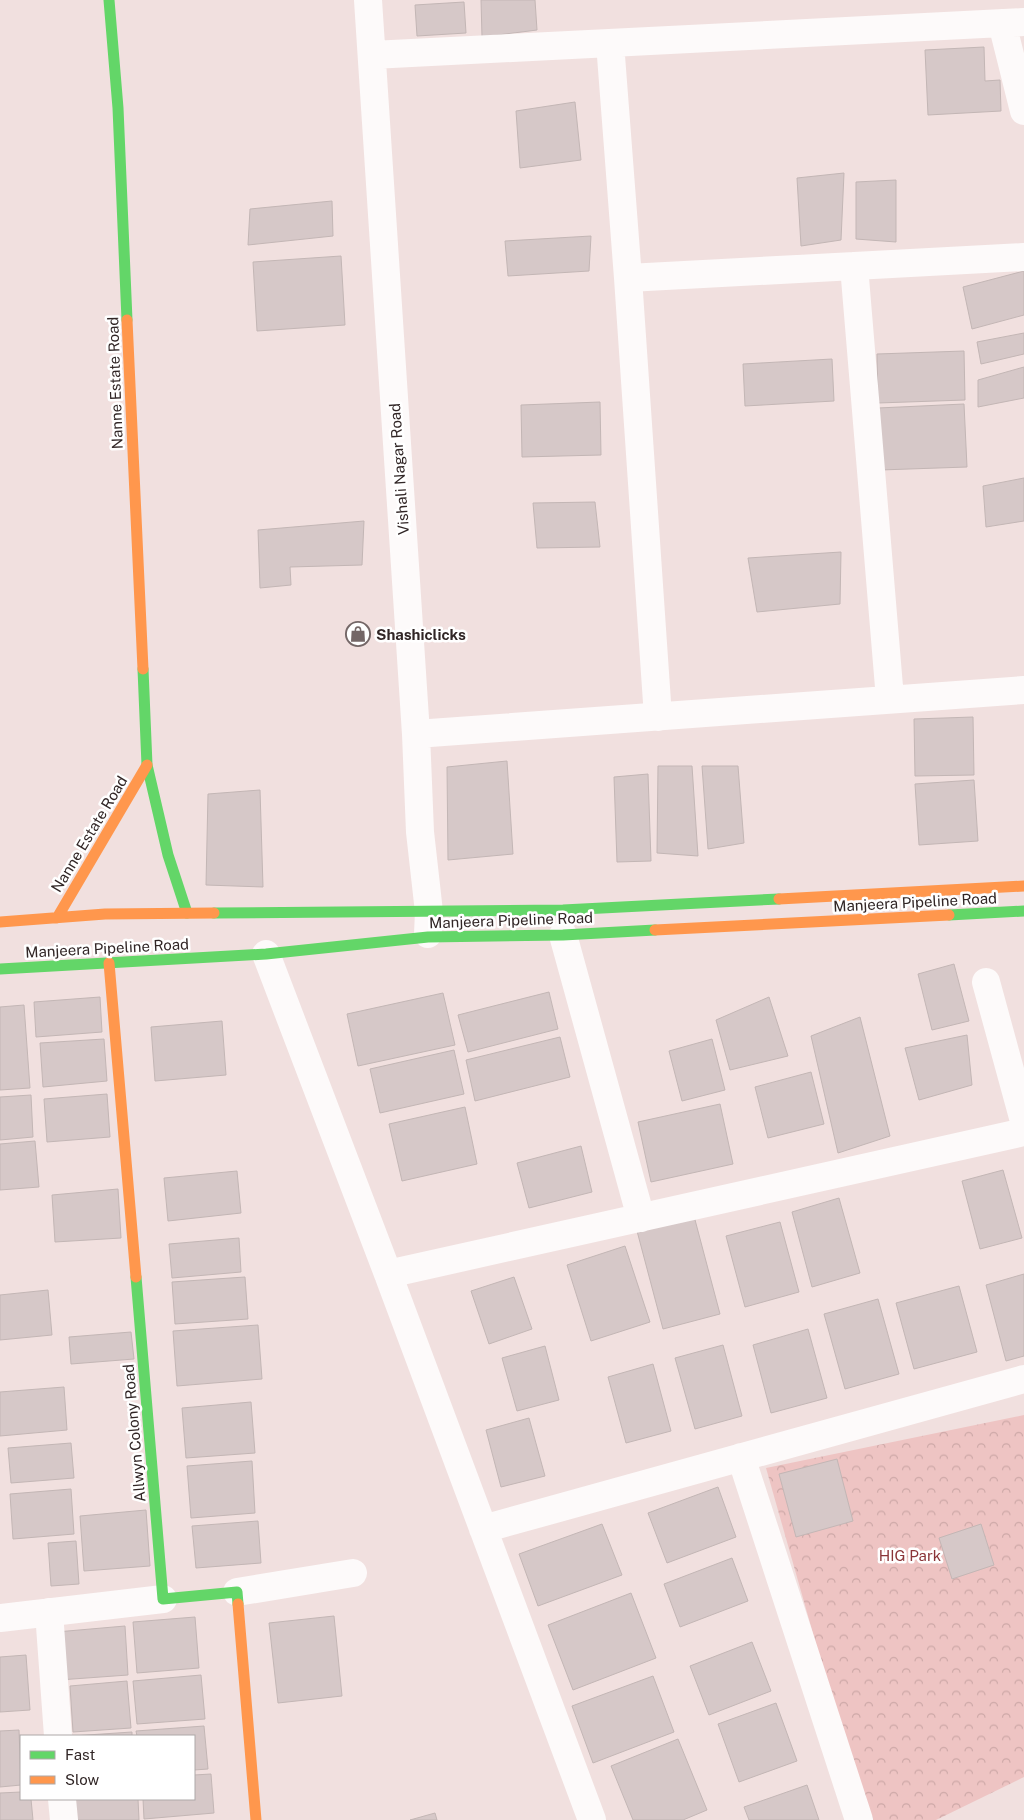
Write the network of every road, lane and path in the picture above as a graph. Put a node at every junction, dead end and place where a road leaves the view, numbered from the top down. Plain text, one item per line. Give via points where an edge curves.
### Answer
1 (109, 0) edge
2 (368, 0) edge
3 (1013, 22) edge
4 (610, 43) junction
5 (372, 55) junction
6 (1024, 111) edge
7 (1024, 257) edge
8 (854, 266) junction
9 (628, 278) junction
10 (1024, 690) edge
11 (890, 700) junction
12 (658, 717) junction
13 (416, 734) junction
14 (146, 765) junction
15 (1024, 886) edge
16 (1024, 911) edge
17 (187, 913) junction
18 (57, 918) junction
19 (0, 922) edge
20 (428, 925) junction
21 (563, 935) junction
22 (266, 954) junction
23 (109, 963) junction
24 (0, 969) edge
25 (986, 982) dead end
26 (1024, 1121) edge
27 (1024, 1132) edge
28 (641, 1218) junction
29 (388, 1274) junction
30 (1024, 1379) edge
31 (740, 1458) junction
32 (483, 1529) junction
33 (353, 1573) dead end
34 (237, 1592) junction
35 (163, 1599) junction
36 (49, 1612) junction
37 (0, 1618) edge
38 (58, 1735) edge
39 (62, 1800) edge
40 (64, 1820) edge
41 (256, 1820) edge
42 (592, 1820) edge
43 (859, 1820) edge

1 - 14 main road, Nanne Estate Road via 119,118
2 - 5 street, Vishali Nagar Road
3 - 4 street
3 - 6 street
4 - 5 street
4 - 9 street
5 - 13 street, Vishali Nagar Road
7 - 8 street
8 - 9 street
8 - 11 street
9 - 12 street
10 - 11 street
11 - 12 street
12 - 13 street
13 - 20 street, Vishali Nagar Road
14 - 17 main road, Nanne Estate Road via 168,855
14 - 18 main road, Nanne Estate Road
15 - 20 main road, Manjeera Pipeline Road via 563,910
16 - 21 main road, Manjeera Pipeline Road
17 - 18 main road, Manjeera Pipeline Road
17 - 20 main road, Manjeera Pipeline Road
18 - 19 main road, Manjeera Pipeline Road
20 - 21 main road, Manjeera Pipeline Road
20 - 22 main road, Manjeera Pipeline Road
21 - 28 street
22 - 23 main road, Manjeera Pipeline Road
22 - 29 street
23 - 24 main road, Manjeera Pipeline Road
23 - 35 main road, Allwyn Colony Road
25 - 26 street
27 - 28 street
28 - 29 street
29 - 32 street
30 - 31 street
31 - 32 street
31 - 43 street
32 - 42 street
33 - 34 street
34 - 35 main road
34 - 41 main road
35 - 36 street
36 - 37 street
36 - 38 street
39 - 40 street

